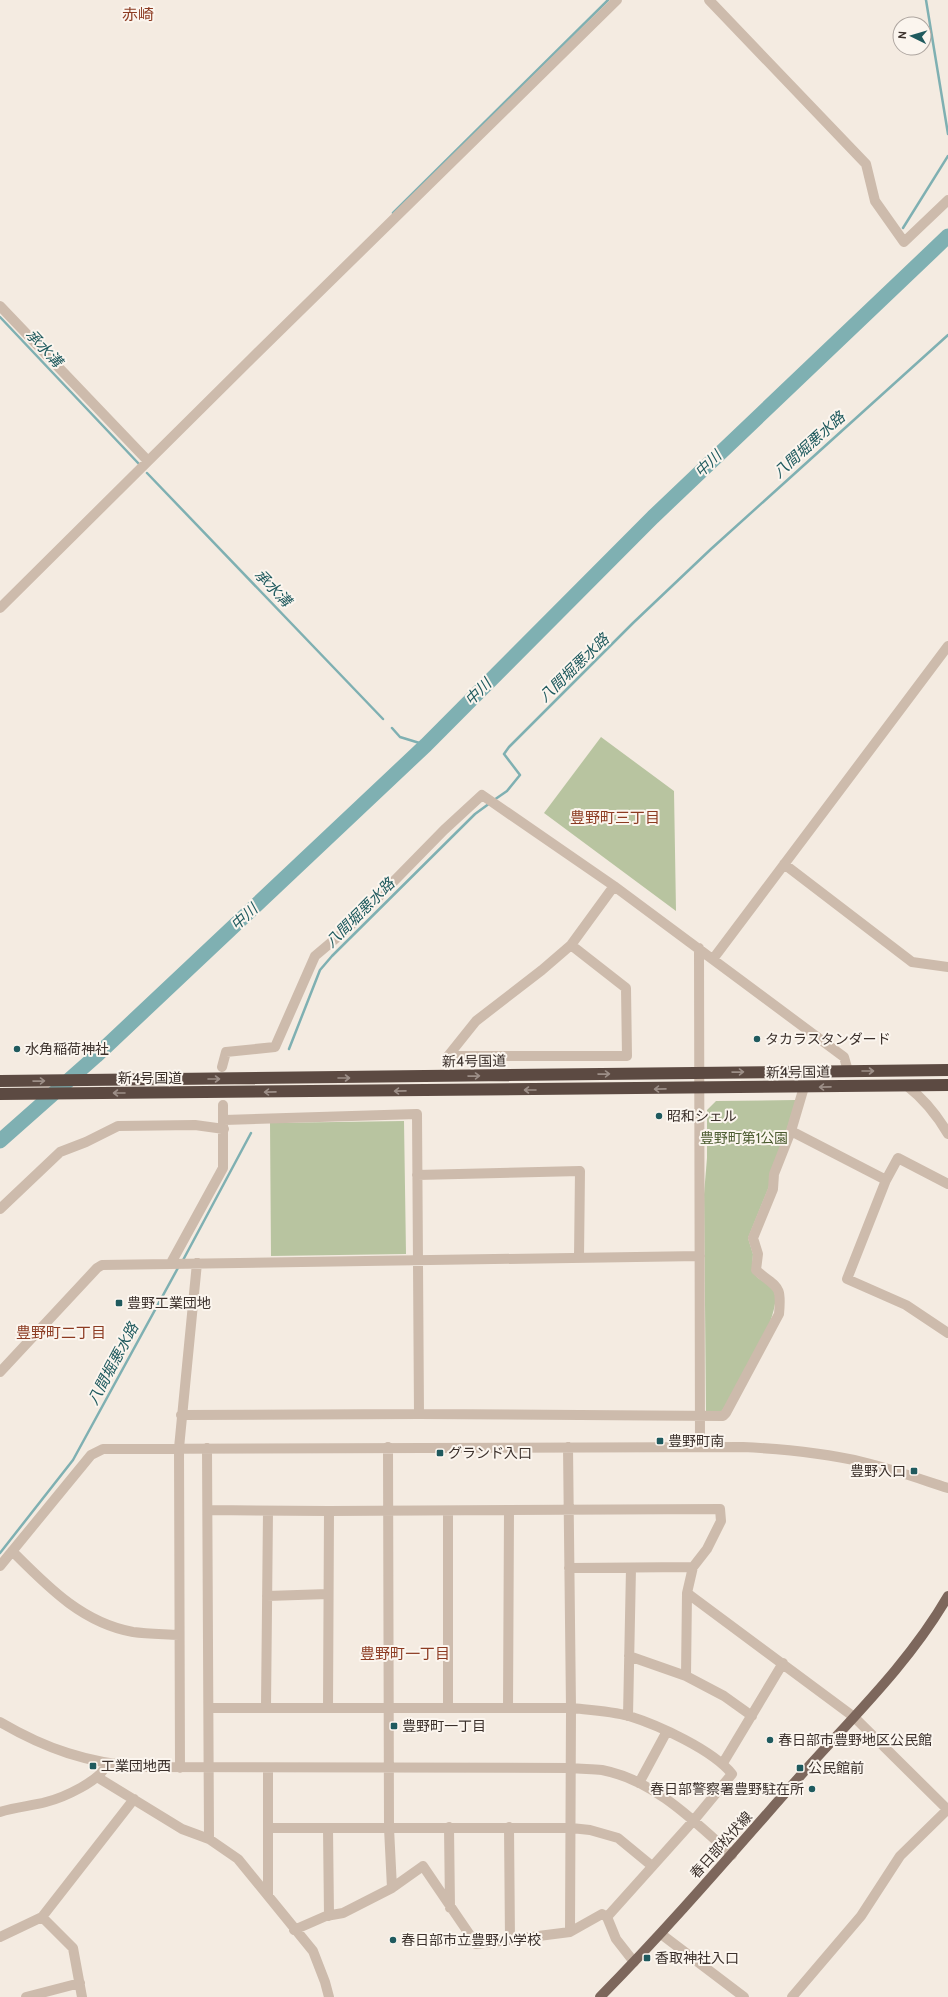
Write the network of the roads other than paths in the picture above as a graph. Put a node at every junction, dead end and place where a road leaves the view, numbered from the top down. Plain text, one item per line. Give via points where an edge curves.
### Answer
1 (616, 0) edge
2 (709, 0) edge
3 (948, 200) edge
4 (0, 306) edge
5 (148, 461) junction
6 (0, 608) edge
7 (948, 646) edge
8 (784, 864) junction
9 (614, 886) junction
10 (571, 945) junction
11 (698, 948) junction
12 (713, 959) junction
13 (948, 967) edge
14 (222, 1067) dead end
15 (948, 1070) edge
16 (848, 1071) junction
17 (699, 1072) junction
18 (0, 1081) edge
19 (906, 1085) junction
20 (948, 1085) edge
21 (804, 1087) junction
22 (699, 1088) junction
23 (0, 1094) edge
24 (223, 1105) dead end
25 (224, 1124) junction
26 (791, 1131) junction
27 (948, 1134) edge
28 (417, 1175) junction
29 (886, 1180) junction
30 (948, 1184) edge
31 (0, 1209) edge
32 (700, 1256) junction
33 (579, 1257) junction
34 (418, 1259) junction
35 (173, 1263) junction
36 (192, 1263) junction
37 (948, 1333) edge
38 (2, 1367) edge
39 (419, 1414) junction
40 (181, 1415) junction
41 (700, 1416) junction
42 (700, 1446) junction
43 (568, 1447) junction
44 (179, 1448) junction
45 (207, 1448) junction
46 (388, 1448) junction
47 (948, 1488) edge
48 (208, 1510) junction
49 (509, 1510) junction
50 (567, 1510) junction
51 (268, 1511) junction
52 (329, 1511) junction
53 (388, 1511) junction
54 (448, 1511) junction
55 (12, 1551) junction
56 (0, 1566) edge
57 (693, 1567) junction
58 (569, 1568) junction
59 (631, 1568) junction
60 (687, 1593) junction
61 (328, 1594) junction
62 (267, 1596) junction
63 (948, 1596) edge
64 (179, 1635) junction
65 (628, 1656) junction
66 (783, 1663) junction
67 (686, 1676) junction
68 (266, 1707) junction
69 (208, 1708) junction
70 (328, 1708) junction
71 (389, 1708) junction
72 (448, 1708) junction
73 (508, 1708) junction
74 (571, 1708) junction
75 (628, 1716) junction
76 (752, 1716) junction
77 (854, 1716) junction
78 (0, 1722) edge
79 (667, 1731) junction
80 (107, 1763) junction
81 (724, 1763) junction
82 (180, 1768) junction
83 (208, 1768) junction
84 (268, 1768) junction
85 (389, 1768) junction
86 (571, 1768) junction
87 (97, 1777) junction
88 (639, 1783) junction
89 (134, 1799) junction
90 (948, 1810) edge
91 (0, 1812) edge
92 (694, 1820) junction
93 (450, 1827) junction
94 (509, 1827) junction
95 (268, 1828) junction
96 (328, 1828) junction
97 (389, 1828) junction
98 (571, 1828) junction
99 (209, 1839) junction
100 (732, 1855) junction
101 (652, 1866) junction
102 (392, 1888) junction
103 (268, 1895) junction
104 (450, 1908) junction
105 (329, 1916) junction
106 (42, 1917) junction
107 (607, 1917) junction
108 (294, 1930) junction
109 (570, 1932) junction
110 (661, 1934) junction
111 (0, 1937) edge
112 (510, 1940) junction
113 (634, 1962) junction
114 (80, 1983) junction
115 (26, 1997) edge
116 (82, 1997) edge
117 (329, 1997) edge
118 (600, 1997) edge
119 (744, 1997) edge
120 (792, 1997) edge

1 - 5 street
2 - 3 street via 866,164 875,201 904,242
4 - 5 street
5 - 6 street
7 - 8 street
8 - 12 street
8 - 13 street via 912,962
9 - 10 street
9 - 11 street
9 - 14 street via 482,795 358,918 315,956 274,1047 226,1052
10 - 10 street via 476,1020 448,1056 627,1056 626,988
11 - 12 street
11 - 17 street
12 - 16 street via 844,1057
16 -> 15 highway, 新4号国道
17 -> 16 highway, 新4号国道
18 -> 17 highway, 新4号国道
17 - 22 street
19 - 20 highway, 新4号国道
19 -> 21 highway, 新4号国道
19 - 27 street via 918,1094 939,1118
21 - 22 highway, 新4号国道
21 - 26 street
22 -> 23 highway, 新4号国道
22 - 32 street
24 - 25 street
25 - 28 street via 417,1114
25 - 31 street via 118,1126 109,1129 60,1152
25 - 35 street via 223,1168
26 - 29 street
26 - 41 street via 774,1174 773,1189 753,1238 758,1254 756,1270 778,1287 781,1296 779,1314 726,1413 723,1416
28 - 33 street via 580,1170
28 - 34 street
29 - 30 street via 898,1158
29 - 37 street via 847,1279 906,1305
32 - 33 street
32 - 41 street
33 - 34 street
34 - 36 street
34 - 39 street
35 - 36 street
35 - 38 street via 108,1265 98,1268
36 - 40 street
39 - 40 street
39 - 41 street
40 - 44 street
41 - 42 street
42 - 43 street
42 - 47 street via 776,1449 836,1457 894,1470
43 - 46 street
43 - 50 street
44 - 45 street
44 - 55 street via 98,1450 91,1455
44 - 64 street
45 - 46 street
45 - 48 street
46 - 53 street
48 - 51 street
48 - 69 street
49 - 50 street
49 - 54 street
49 - 73 street
50 - 57 street via 720,1509 721,1521 707,1549
50 - 58 street
51 - 52 street
51 - 62 street
52 - 53 street
52 - 61 street
53 - 54 street
53 - 71 street
54 - 72 street
55 - 56 street
55 - 64 street via 64,1601 100,1622 133,1632
57 - 59 street
57 - 60 street
58 - 59 street
58 - 74 street
59 - 65 street
60 - 66 street
60 - 67 street
61 - 62 street
61 - 70 street
62 - 68 street
63 - 77 main road, 春日部松伏線 via 909,1653
64 - 82 street
65 - 67 street
65 - 75 street
66 - 76 street
66 - 77 street
67 - 76 street via 724,1696
68 - 69 street
68 - 70 street
69 - 83 street
70 - 71 street
71 - 72 street
71 - 85 street
72 - 73 street
73 - 74 street
74 - 75 street
74 - 86 street
75 - 79 street
76 - 81 street
77 - 90 street
77 - 100 main road, 春日部松伏線
78 - 80 street via 25,1737 54,1749
79 - 81 street
79 - 88 street
80 - 82 street via 141,1768
80 - 87 street
81 - 92 street via 732,1774
82 - 83 street
83 - 84 street
83 - 99 street
84 - 85 street
84 - 95 street
85 - 86 street
85 - 97 street
86 - 88 street via 602,1770
86 - 98 street
87 - 89 street
87 - 91 street via 75,1791 47,1802
88 - 92 street
89 - 99 street via 182,1830
89 - 106 street
90 - 120 street via 900,1856 861,1916
92 - 100 street
92 - 101 street
93 - 94 street
93 - 97 street
93 - 104 street
94 - 98 street
94 - 112 street
95 - 96 street
95 - 103 street
96 - 97 street
96 - 105 street
97 - 102 street
98 - 101 street via 618,1838
98 - 109 street
99 - 103 street via 238,1859
100 - 110 main road, 春日部松伏線
101 - 107 street
102 - 104 street via 423,1866
102 - 105 street via 343,1913
103 - 108 street
104 - 112 street via 476,1944
105 - 108 street
106 - 111 street
106 - 114 street via 73,1948
107 - 109 street via 602,1914
107 - 113 street via 616,1939
108 - 117 street via 313,1951
109 - 112 street
110 - 113 main road, 春日部松伏線
110 - 119 street
113 - 118 main road, 春日部松伏線
114 - 115 street
114 - 116 street

